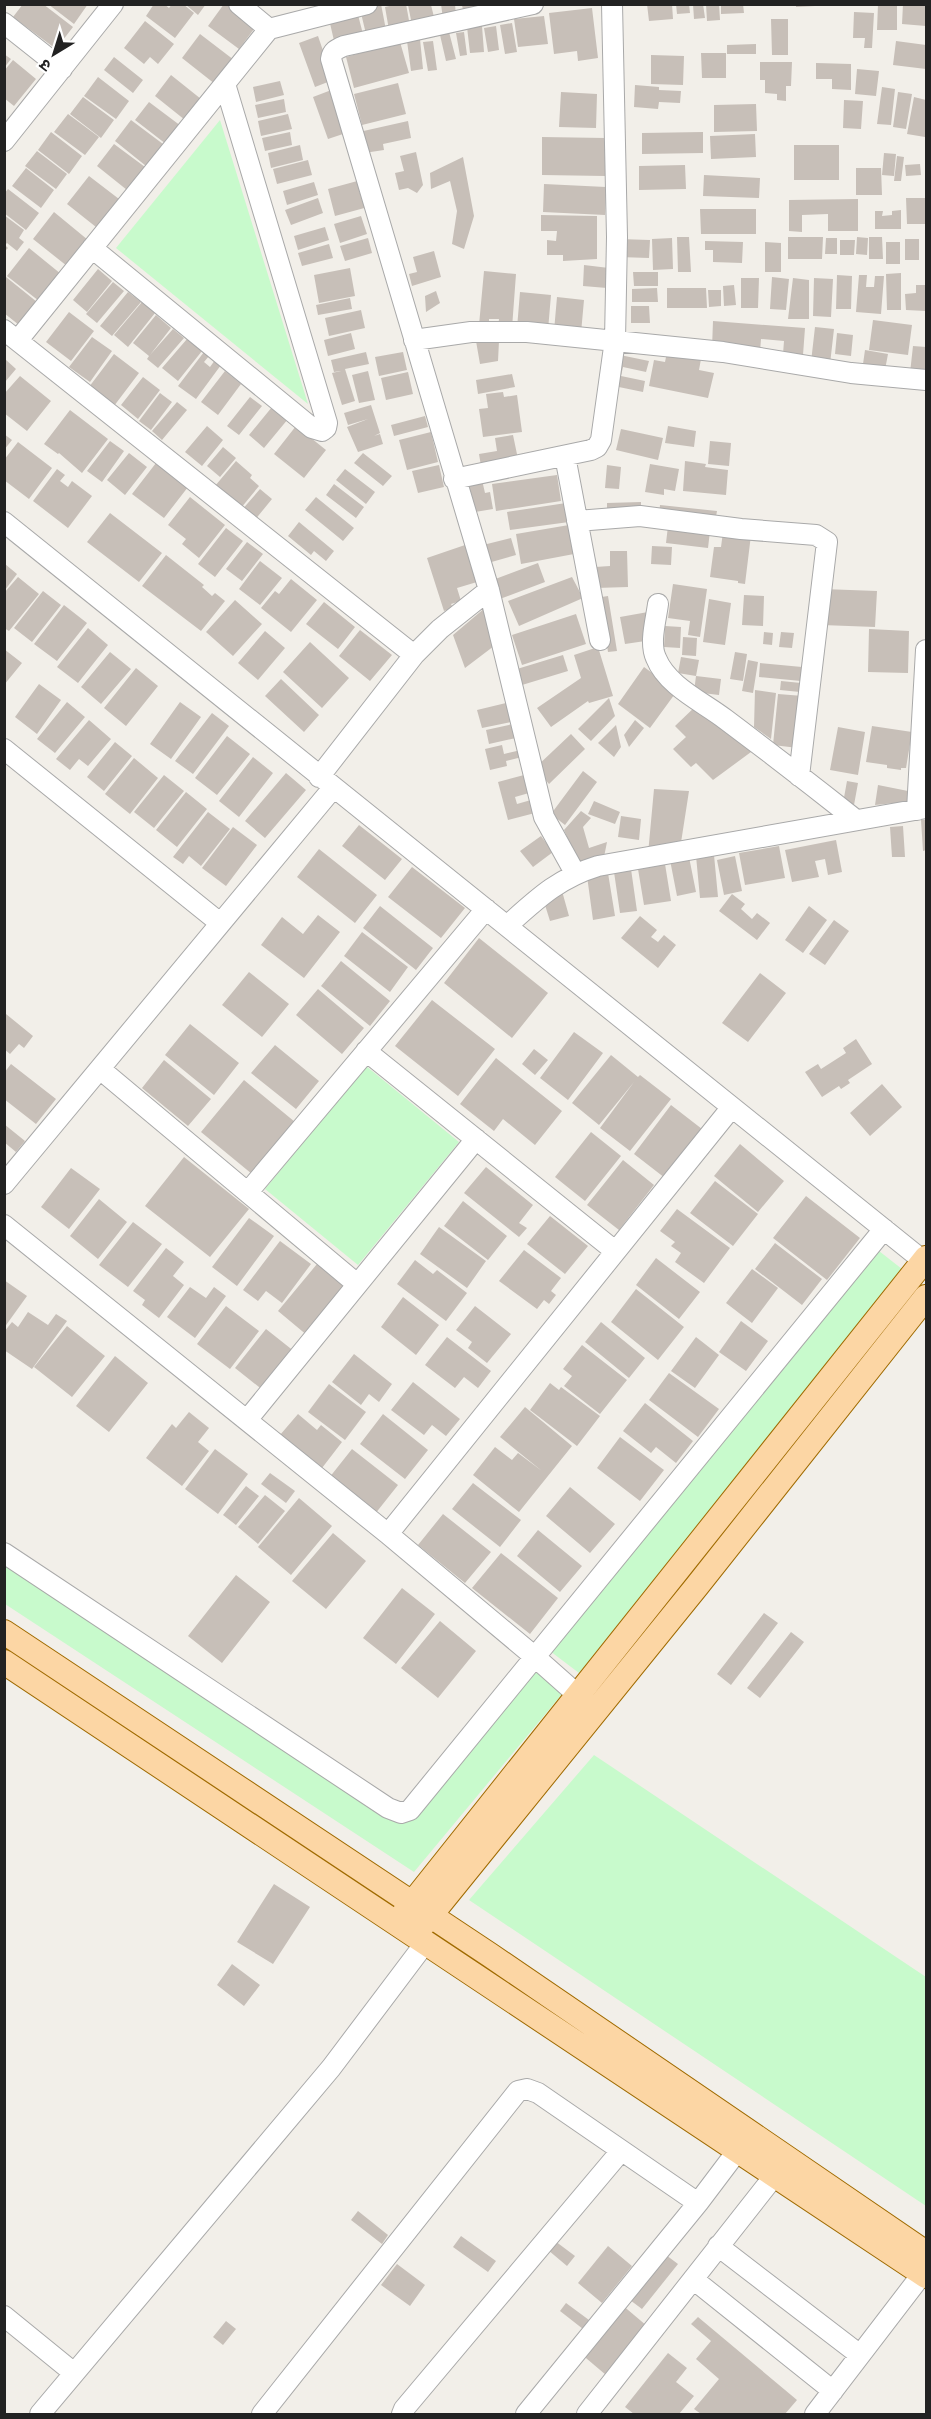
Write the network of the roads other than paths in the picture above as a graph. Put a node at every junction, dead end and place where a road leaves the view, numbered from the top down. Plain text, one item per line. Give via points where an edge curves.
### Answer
1 (113, 4) edge
2 (238, 4) edge
3 (367, 4) edge
4 (533, 4) edge
5 (612, 4) edge
6 (4, 24) edge
7 (268, 29) junction
8 (62, 69) junction
9 (225, 84) junction
10 (4, 141) edge
11 (92, 248) junction
12 (11, 335) edge
13 (414, 340) junction
14 (615, 340) junction
15 (927, 380) edge
16 (565, 456) junction
17 (454, 479) junction
18 (577, 521) junction
19 (4, 522) edge
20 (489, 590) junction
21 (658, 604) dead end
22 (600, 640) dead end
23 (927, 650) edge
24 (414, 655) junction
25 (4, 749) edge
26 (799, 776) junction
27 (326, 782) junction
28 (922, 809) edge
29 (856, 820) junction
30 (575, 873) junction
31 (486, 909) junction
32 (220, 923) junction
33 (508, 925) junction
34 (366, 1051) junction
35 (100, 1069) junction
36 (732, 1107) junction
37 (476, 1139) junction
38 (4, 1184) edge
39 (248, 1192) junction
40 (4, 1225) edge
41 (884, 1229) junction
42 (615, 1251) junction
43 (926, 1261) edge
44 (357, 1284) junction
45 (927, 1297) edge
46 (247, 1420) junction
47 (388, 1534) junction
48 (4, 1553) edge
49 (4, 1632) edge
50 (535, 1657) junction
51 (4, 1662) edge
52 (578, 1694) junction
53 (596, 1712) junction
54 (421, 1909) junction
55 (413, 1933) junction
56 (738, 2150) junction
57 (621, 2151) junction
58 (775, 2175) junction
59 (698, 2204) junction
60 (718, 2246) junction
61 (925, 2267) edge
62 (693, 2279) junction
63 (4, 2316) edge
64 (860, 2355) junction
65 (74, 2373) junction
66 (833, 2391) junction
67 (40, 2415) edge
68 (262, 2415) edge
69 (402, 2415) edge
70 (526, 2415) edge
71 (587, 2415) edge
72 (815, 2415) edge

1 - 8 street
2 - 7 street
3 - 7 street
4 - 13 street via 344,46 331,54
5 - 14 street
6 - 8 street
7 - 9 street
8 - 10 street
9 - 11 street
9 - 11 street via 326,428 312,428
11 - 12 street
12 - 24 street
13 - 14 street via 471,332 527,332
13 - 17 street
14 - 15 street
14 - 16 street via 602,440 591,450
16 - 17 street
16 - 18 street
17 - 20 street
18 - 22 street
18 - 26 street via 640,516 816,535 827,542
19 - 27 street
20 - 24 street
20 - 30 street via 544,817
21 - 26 street via 653,650 663,669 689,694
23 - 28 street
24 - 27 street
25 - 32 street
26 - 29 street
27 - 31 street
27 - 32 street
28 - 29 street
29 - 30 street
30 - 33 street
31 - 33 street
31 - 34 street
32 - 35 street
33 - 36 street
34 - 37 street
34 - 39 street
35 - 38 street
35 - 39 street
36 - 41 street
36 - 42 street
37 - 42 street
37 - 44 street
39 - 44 street
40 - 46 street
41 - 43 street
41 - 50 street
42 - 47 street
43 - 52 main road
44 - 46 street
45 - 53 main road
46 - 47 street
47 - 50 street
48 - 50 street via 401,1813 417,1805
49 - 54 main road
50 - 52 street
51 - 55 main road
52 - 53 street
52 - 54 main road
53 - 54 main road
54 - 55 main road
54 - 61 main road
55 - 56 main road
55 - 65 street via 331,2068
56 - 58 main road
56 - 59 street
57 - 59 street
57 - 68 street via 538,2092 518,2091
57 - 69 street
58 - 60 street
58 - 61 main road
59 - 70 street
60 - 62 street
60 - 64 street
61 - 64 street
62 - 66 street
62 - 71 street
63 - 65 street
64 - 66 street
65 - 67 street
66 - 72 street

